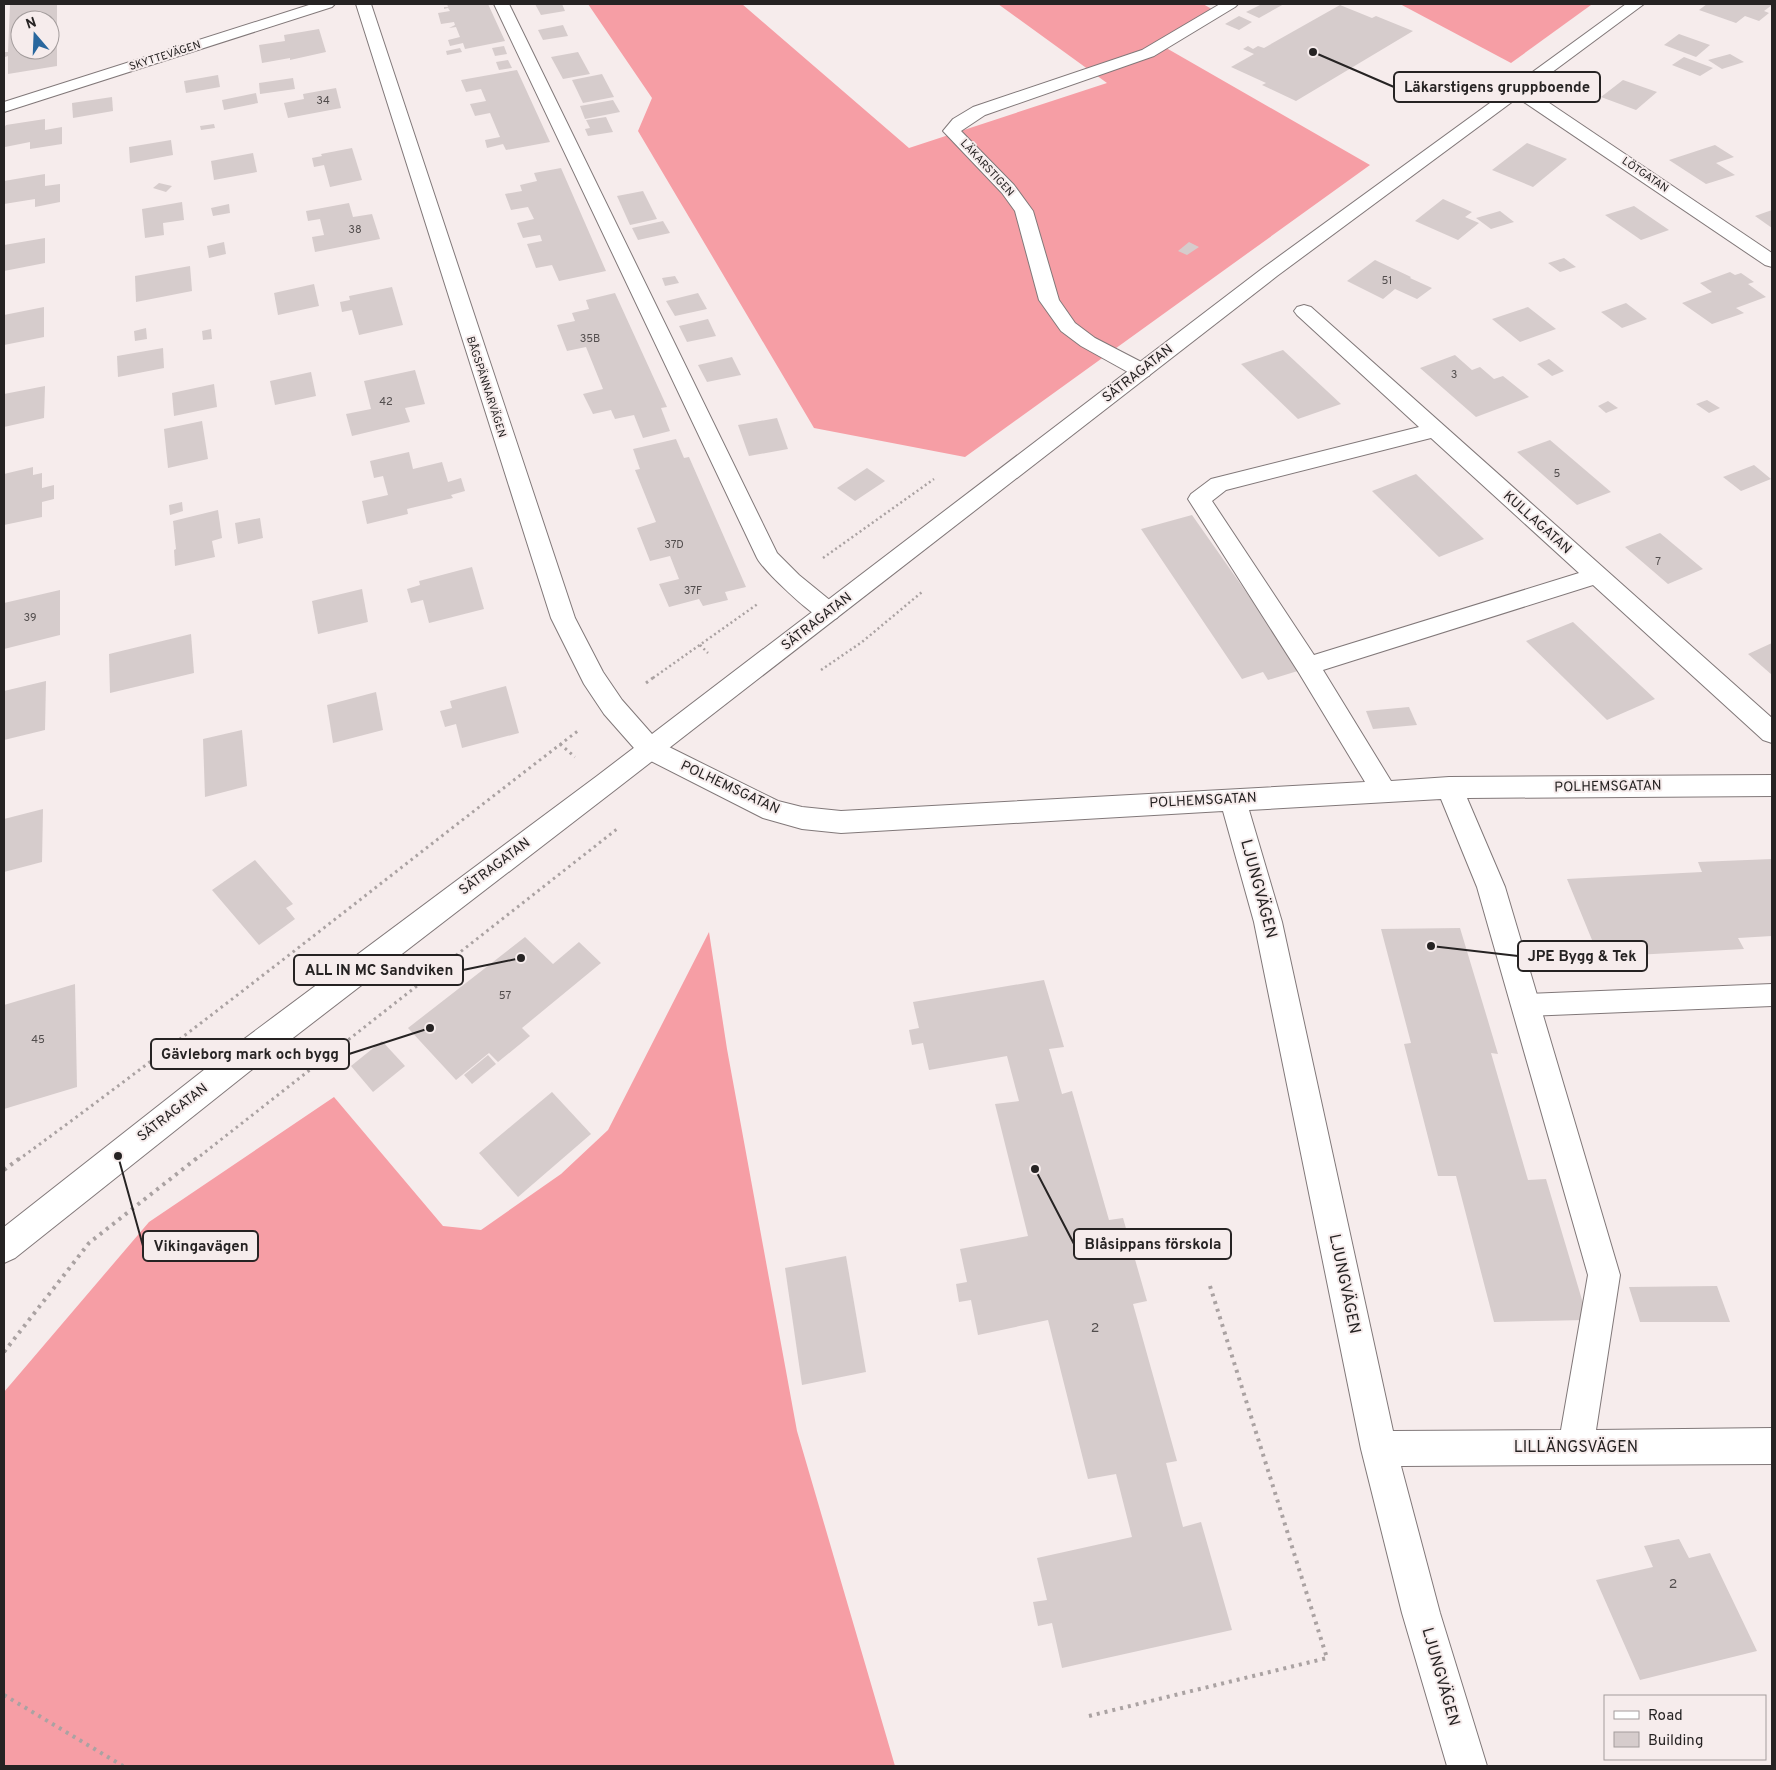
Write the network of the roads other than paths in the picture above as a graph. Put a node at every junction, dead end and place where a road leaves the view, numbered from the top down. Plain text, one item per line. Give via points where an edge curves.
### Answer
1 (327, 4) edge
2 (363, 4) edge
3 (501, 4) edge
4 (1230, 4) edge
5 (1636, 4) edge
6 (1518, 90) junction
7 (4, 108) edge
8 (1772, 261) edge
9 (1304, 311) dead end
10 (1142, 371) junction
11 (1434, 430) junction
12 (1596, 576) junction
13 (829, 612) junction
14 (1308, 666) junction
15 (1772, 733) edge
16 (650, 749) junction
17 (1772, 785) edge
18 (1448, 788) junction
19 (1384, 791) junction
20 (1233, 800) junction
21 (1772, 995) edge
22 (1527, 1005) junction
23 (4, 1247) edge
24 (1772, 1446) edge
25 (1575, 1448) junction
26 (1379, 1449) junction
27 (1467, 1766) edge

1 - 7 street, SKYTTEVÄGEN
2 - 16 street, BÅGSPÄNNARVÄGEN via 563,618 602,692
3 - 13 street via 768,558
4 - 10 street, LÄKARSTIGEN via 1148,53 979,111 958,122 952,131 1008,189 1024,212 1049,300 1068,327 1088,342
5 - 6 street, SÄTRAGATAN
6 - 8 street, LÖTGATAN
6 - 10 street, SÄTRAGATAN via 1270,272
9 - 11 street, KULLAGATAN
10 - 13 street, SÄTRAGATAN
11 - 12 street, KULLAGATAN
11 - 14 street via 1219,484 1199,499
12 - 14 street
12 - 15 street, KULLAGATAN
13 - 16 street, SÄTRAGATAN
14 - 19 street
16 - 20 street, POLHEMSGATAN via 772,810 802,818 841,822
16 - 23 street, SÄTRAGATAN via 224,1072
17 - 18 street, POLHEMSGATAN
18 - 19 street, POLHEMSGATAN
18 - 22 street via 1491,887
19 - 20 street, POLHEMSGATAN
20 - 26 street, LJUNGVÄGEN via 1268,922
21 - 22 lane
22 - 25 street via 1604,1275
24 - 25 street, LILLÄNGSVÄGEN
25 - 26 street, LILLÄNGSVÄGEN
26 - 27 street, LJUNGVÄGEN

